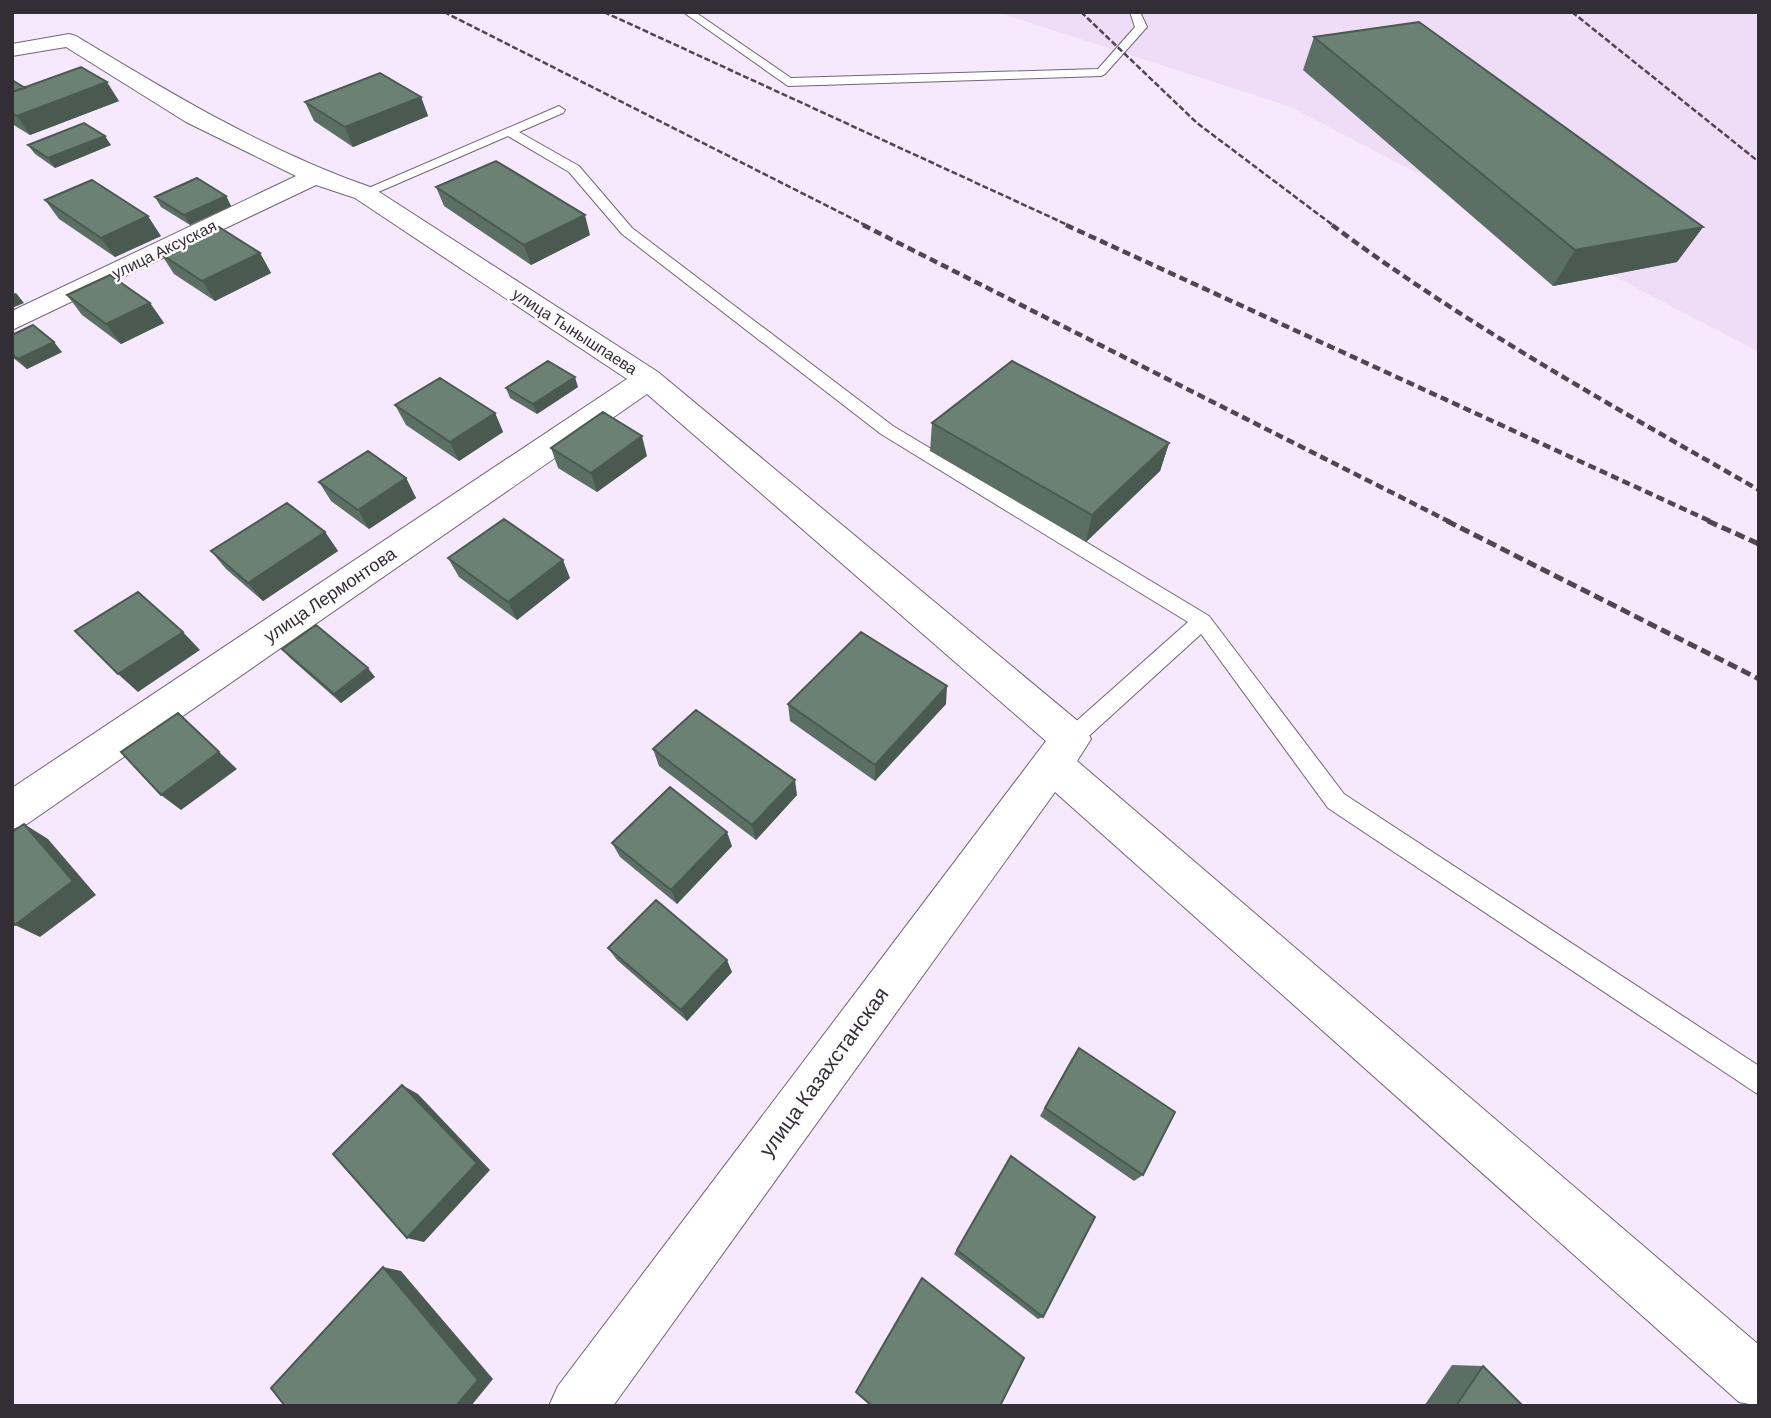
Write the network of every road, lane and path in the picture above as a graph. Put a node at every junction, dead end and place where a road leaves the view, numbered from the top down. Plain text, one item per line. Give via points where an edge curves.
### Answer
1 (688, 12) edge
2 (1135, 12) edge
3 (12, 50) edge
4 (559, 110) dead end
5 (510, 132) junction
6 (315, 176) junction
7 (364, 193) junction
8 (12, 322) edge
9 (648, 379) junction
10 (1202, 621) junction
11 (1061, 752) junction
12 (12, 811) edge
13 (1759, 1082) edge
14 (1759, 1382) edge
15 (578, 1406) edge

1 - 2 lane via 788,82 1101,72 1141,27
3 - 6 street, улица Тынышпаева via 69,40 194,117
4 - 5 lane
5 - 7 lane
5 - 10 lane via 574,169 627,231 887,430
6 - 7 street, улица Тынышпаева
6 - 8 street, улица Аксуская
7 - 9 street, улица Тынышпаева
9 - 11 street, улица Тынышпаева
9 - 12 street, улица Лермонтова
10 - 11 lane
10 - 13 lane via 1336,801
11 - 14 street, улица Тынышпаева
11 - 15 street, улица Казахстанская

